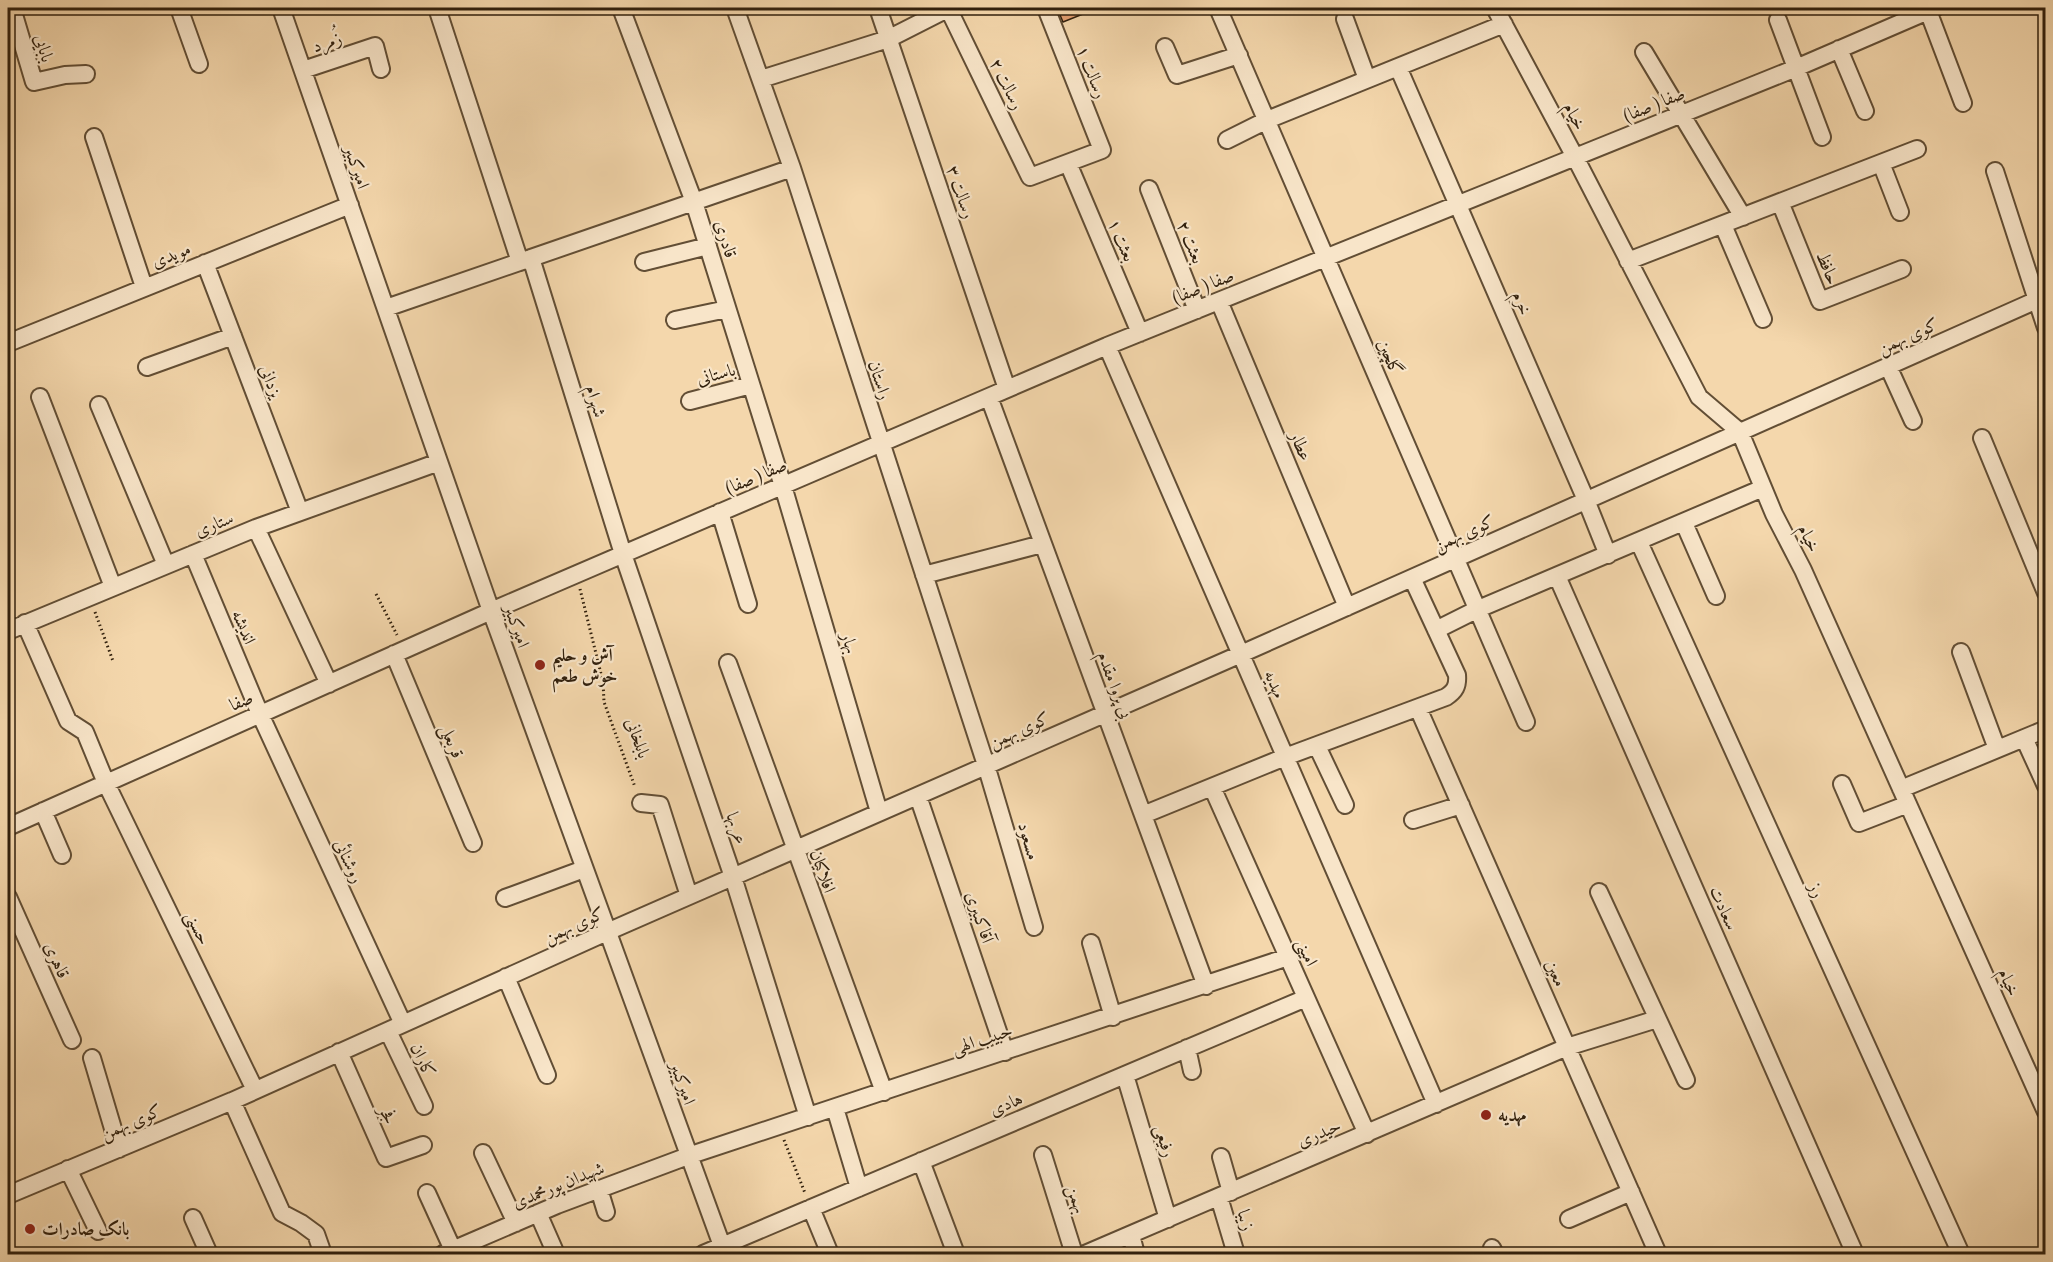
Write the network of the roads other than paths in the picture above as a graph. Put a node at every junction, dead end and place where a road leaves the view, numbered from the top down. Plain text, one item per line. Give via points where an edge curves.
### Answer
1 (12, 8) edge
2 (179, 8) edge
3 (281, 8) edge
4 (437, 8) edge
5 (621, 8) edge
6 (735, 8) edge
7 (878, 8) edge
8 (949, 8) edge
9 (1046, 8) edge
10 (1218, 8) edge
11 (1495, 8) edge
12 (1930, 9) edge
13 (1345, 19) dead end
14 (1778, 20) dead end
15 (1504, 24) junction
16 (888, 39) junction
17 (1165, 47) dead end
18 (1839, 50) junction
19 (1644, 52) dead end
20 (1239, 55) junction
21 (199, 64) dead end
22 (1398, 67) junction
23 (1796, 68) junction
24 (381, 69) dead end
25 (303, 70) junction
26 (87, 74) dead end
27 (761, 79) junction
28 (1367, 79) junction
29 (1963, 103) dead end
30 (1865, 111) dead end
31 (1682, 114) junction
32 (1267, 120) junction
33 (94, 136) dead end
34 (1822, 137) dead end
35 (1227, 140) dead end
36 (1917, 149) dead end
37 (1575, 157) junction
38 (1068, 163) junction
39 (1881, 163) junction
40 (792, 168) junction
41 (1995, 171) dead end
42 (1149, 189) dead end
43 (694, 202) junction
44 (1780, 202) junction
45 (1458, 204) junction
46 (350, 206) junction
47 (1900, 212) dead end
48 (1743, 216) junction
49 (1723, 225) junction
50 (708, 246) junction
51 (1326, 258) junction
52 (525, 260) junction
53 (1628, 261) junction
54 (644, 262) dead end
55 (205, 263) junction
56 (1902, 269) dead end
57 (144, 287) junction
58 (2041, 298) edge
59 (1219, 301) junction
60 (386, 308) junction
61 (727, 309) junction
62 (1197, 310) junction
63 (1762, 319) dead end
64 (675, 320) dead end
65 (2046, 328) edge
66 (1140, 333) junction
67 (232, 336) junction
68 (8, 343) edge
69 (1107, 346) junction
70 (1888, 366) junction
71 (147, 368) dead end
72 (751, 385) junction
73 (1007, 389) junction
74 (40, 397) dead end
75 (989, 397) junction
76 (690, 401) dead end
77 (99, 405) dead end
78 (1913, 421) dead end
79 (1740, 432) junction
80 (1982, 438) dead end
81 (880, 444) junction
82 (439, 462) junction
83 (783, 486) junction
84 (1764, 488) junction
85 (1586, 500) junction
86 (300, 512) junction
87 (720, 513) junction
88 (1684, 523) junction
89 (256, 528) junction
90 (1638, 542) junction
91 (1042, 544) junction
92 (193, 554) junction
93 (623, 554) junction
94 (1608, 555) junction
95 (1455, 559) junction
96 (166, 565) junction
97 (924, 575) junction
98 (1557, 576) junction
99 (1412, 578) junction
100 (113, 587) junction
101 (2046, 593) edge
102 (1716, 596) dead end
103 (748, 604) dead end
104 (1347, 607) junction
105 (1476, 610) junction
106 (491, 611) junction
107 (25, 623) junction
108 (1436, 630) junction
109 (8, 631) edge
110 (399, 652) junction
111 (1961, 652) dead end
112 (1241, 654) junction
113 (728, 663) dead end
114 (328, 684) junction
115 (1418, 708) junction
116 (260, 714) junction
117 (1104, 714) junction
118 (1526, 723) dead end
119 (2046, 729) edge
120 (2024, 738) junction
121 (1317, 746) junction
122 (1997, 749) junction
123 (1286, 757) junction
124 (986, 765) junction
125 (106, 783) junction
126 (1842, 784) dead end
127 (2046, 786) edge
128 (1212, 787) junction
129 (918, 795) junction
130 (1905, 796) junction
131 (641, 803) road end
132 (1345, 805) dead end
133 (1461, 805) junction
134 (43, 811) junction
135 (879, 812) junction
136 (1143, 815) junction
137 (1413, 820) dead end
138 (8, 827) edge
139 (473, 843) dead end
140 (795, 850) junction
141 (62, 855) dead end
142 (584, 869) junction
143 (733, 877) junction
144 (1599, 892) dead end
145 (689, 896) junction
146 (8, 897) edge
147 (505, 898) dead end
148 (1034, 927) dead end
149 (607, 932) junction
150 (1091, 943) dead end
151 (1288, 957) junction
152 (506, 977) junction
153 (1206, 986) junction
154 (1306, 998) junction
155 (1113, 1017) junction
156 (1657, 1019) junction
157 (395, 1027) junction
158 (72, 1040) dead end
159 (1567, 1047) junction
160 (1187, 1048) junction
161 (339, 1052) junction
162 (1005, 1052) junction
163 (92, 1059) dead end
164 (1192, 1071) dead end
165 (547, 1075) dead end
166 (1125, 1075) junction
167 (1686, 1080) dead end
168 (255, 1090) junction
169 (884, 1092) junction
170 (232, 1101) junction
171 (1436, 1104) junction
172 (424, 1106) dead end
173 (835, 1108) junction
174 (2046, 1112) edge
175 (808, 1117) junction
176 (1366, 1134) junction
177 (423, 1145) dead end
178 (119, 1149) junction
179 (483, 1152) dead end
180 (1043, 1155) dead end
181 (688, 1156) junction
182 (1221, 1157) dead end
183 (921, 1161) junction
184 (68, 1169) junction
185 (859, 1188) junction
186 (598, 1190) junction
187 (1631, 1192) junction
188 (427, 1193) dead end
189 (1225, 1194) junction
190 (8, 1195) edge
191 (811, 1208) junction
192 (606, 1212) dead end
193 (538, 1213) junction
194 (193, 1218) dead end
195 (1168, 1219) junction
196 (1569, 1219) dead end
197 (516, 1223) junction
198 (98, 1231) dead end
199 (1131, 1235) junction
200 (723, 1250) edge
201 (448, 1252) edge
202 (204, 1253) edge
203 (323, 1254) edge
204 (556, 1254) edge
205 (703, 1254) edge
206 (830, 1254) edge
207 (957, 1254) edge
208 (1074, 1254) edge
209 (1085, 1254) edge
210 (1136, 1254) edge
211 (1236, 1254) edge
212 (1658, 1254) edge
213 (1855, 1254) edge
214 (1961, 1254) edge

1 - 26 street, بابایی via 34,82
2 - 21 street
3 - 25 street, امیرکبیر
4 - 52 street, شهرام
5 - 43 street, قادری
6 - 27 street, راستان
7 - 16 street, رسالت ۳
8 - 16 street
8 - 38 street, رسالت ۲ via 1030,177
9 - 38 street, رسالت ۱ via 1102,150
10 - 20 street, گلچین
11 - 15 street, خیام
12 - 18 street, صفا ( صفا)
12 - 29 street
13 - 28 street
14 - 23 street
15 - 22 street
15 - 37 street, خیام
16 - 27 street
16 - 73 street, رسالت ۳
17 - 20 street via 1177,75
18 - 23 street, صفا ( صفا)
18 - 30 street
19 - 31 street
20 - 32 street, گلچین
22 - 28 street
22 - 45 street, خرم
23 - 31 street, صفا ( صفا)
23 - 34 street
24 - 25 street, زُمرد via 375,46
25 - 46 street, امیرکبیر
27 - 40 street, راستان
28 - 32 street
31 - 37 street, صفا ( صفا)
31 - 48 street
32 - 35 street
32 - 51 street, گلچین
33 - 57 street
36 - 39 street
37 - 45 street, صفا ( صفا)
37 - 53 street, خیام
38 - 66 street, بعثت ۱
39 - 44 street
39 - 47 street
40 - 43 street
40 - 81 street, راستان
41 - 58 street
42 - 62 street, بعثت ۲
43 - 50 street, قادری
43 - 52 street
44 - 48 street
44 - 56 street, حافظ via 1820,301
45 - 51 street, صفا ( صفا)
45 - 85 street, خرم
46 - 55 street, مویدی
46 - 60 street, امیرکبیر
48 - 49 street
49 - 53 street
49 - 63 street
50 - 54 street
50 - 61 street, قادری
51 - 59 street, صفا ( صفا)
51 - 95 street, گلچین
52 - 60 street
52 - 93 street, شهرام
53 - 79 street, خیام via 1698,397
55 - 57 street, مویدی
55 - 67 street, یزدانی
57 - 68 street, مویدی
58 - 65 street
58 - 70 street, کوی بهمن
59 - 62 street, صفا ( صفا)
59 - 104 street, عطار
60 - 82 street, امیرکبیر
61 - 64 street
61 - 72 street, قادری
62 - 66 street, صفا ( صفا)
66 - 69 street, صفا ( صفا)
67 - 71 street
67 - 86 street, یزدانی
69 - 73 street, صفا ( صفا)
69 - 112 street, مهدیه
70 - 78 street
70 - 79 street, کوی بهمن
72 - 76 street, باستانی
72 - 83 street, قادری
73 - 75 street, صفا ( صفا)
74 - 100 street
75 - 81 street, صفا ( صفا)
75 - 91 street, بی پروا مقدم
77 - 96 street
79 - 84 street, خیام
79 - 85 street, کوی بهمن
80 - 101 street
81 - 83 street, صفا ( صفا)
81 - 97 street, راستان
82 - 86 street, ستاری
82 - 106 street, امیرکبیر
83 - 87 street, صفا ( صفا)
83 - 135 street, بهار
84 - 88 street
84 - 130 street, خیام
85 - 94 street, خرم
85 - 95 street, کوی بهمن
86 - 89 street, ستاری
87 - 93 street, صفا ( صفا)
87 - 103 street
88 - 90 street
88 - 102 street
89 - 92 street, ستاری
89 - 114 street
90 - 94 street
90 - 214 street, رز
91 - 97 street
91 - 117 street, بی پروا مقدم
92 - 96 street, ستاری
92 - 116 street, اندیشه
93 - 106 street, صفا ( صفا)
93 - 143 street, عربها
94 - 98 street
95 - 99 street, کوی بهمن
95 - 105 street, گلچین
96 - 100 street, ستاری
97 - 124 street, راستان
98 - 105 street
98 - 213 street, سعادت
99 - 104 street, کوی بهمن
99 - 108 street
100 - 107 street, ستاری
104 - 112 street, کوی بهمن
105 - 108 street
105 - 118 street, گلچین
106 - 110 street, صفا
106 - 142 street, امیرکبیر
107 - 109 street, ستاری
107 - 125 street, حسنی via 68,721 85,732
108 - 115 street via 1458,683 1446,697
110 - 114 street, صفا
110 - 139 street, قربعلی
111 - 122 street
112 - 117 street, کوی بهمن
112 - 123 street, مهدیه
113 - 140 street, افلاکیان
114 - 116 street, صفا
115 - 121 street
115 - 133 street, معین
116 - 125 street, صفا
116 - 157 street, روشنائی
117 - 124 street, کوی بهمن
117 - 136 street, بی پروا مقدم
119 - 120 street
120 - 122 street
120 - 127 street
121 - 123 street
121 - 132 street
122 - 130 street
123 - 128 street
123 - 171 street, مهدیه
124 - 129 street, کوی بهمن
124 - 148 street, مسعود
125 - 134 street, صفا
125 - 168 street, حسنی
126 - 130 street via 1859,824
128 - 136 street
128 - 151 street, امینی
129 - 135 street, کوی بهمن
129 - 162 street, آقاکبیری
130 - 174 street, خیام
131 - 145 street via 660,805
133 - 137 street
133 - 159 street, معین
134 - 138 street, صفا
134 - 141 street
135 - 140 street, کوی بهمن
136 - 153 street, بی پروا مقدم
140 - 143 street, کوی بهمن
140 - 169 street, افلاکیان
142 - 147 street
142 - 149 street, امیرکبیر
143 - 145 street, کوی بهمن
143 - 175 street, عربها
144 - 156 street
145 - 149 street, کوی بهمن
146 - 158 street, قاهری
149 - 152 street, کوی بهمن
149 - 181 street, امیرکبیر
150 - 155 street
151 - 153 street, حبیب الهی
151 - 154 street, امینی
152 - 157 street, کوی بهمن
152 - 165 street
153 - 155 street, حبیب الهی
154 - 160 street, هادی
154 - 176 street, امینی
155 - 162 street, حبیب الهی
156 - 159 street, حیدری
156 - 167 street
157 - 161 street, کوی بهمن
157 - 172 street, کاران
159 - 171 street, حیدری
159 - 187 street, معین
160 - 164 street
160 - 166 street, هادی
161 - 168 street, کوی بهمن
161 - 177 street, فجر via 386,1158
162 - 169 street, حبیب الهی
163 - 178 street
166 - 183 street, هادی
166 - 195 street, رفیعی
168 - 170 street, کوی بهمن
169 - 173 street, حبیب الهی
170 - 178 street, کوی بهمن
170 - 203 street via 282,1213 316,1234
171 - 176 street, حیدری
173 - 175 street, حبیب الهی
173 - 185 street
175 - 181 street, حبیب الهی
176 - 189 street, حیدری
178 - 184 street, کوی بهمن
179 - 197 street
180 - 208 street, بهمن
181 - 186 street, شهیدان پورمحمدی
181 - 200 street, امیرکبیر
182 - 189 street, زیبا
183 - 185 street, هادی
183 - 207 street
184 - 190 street, کوی بهمن
184 - 198 street
185 - 191 street, هادی
186 - 192 street
186 - 193 street, شهیدان پورمحمدی
187 - 196 street
187 - 212 street, معین
188 - 201 street
189 - 195 street, حیدری
189 - 211 street, زیبا
191 - 200 street, هادی
191 - 206 street
193 - 197 street, شهیدان پورمحمدی
193 - 204 street
194 - 202 street
195 - 199 street, حیدری
197 - 201 street, شهیدان پورمحمدی
199 - 209 street, حیدری
199 - 210 street
200 - 205 street, هادی

